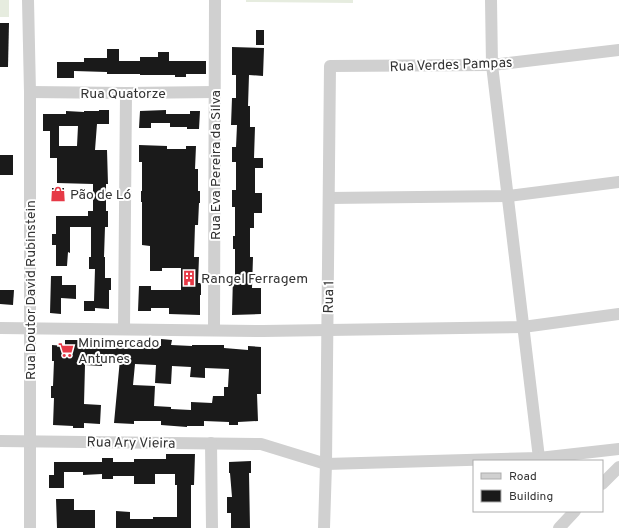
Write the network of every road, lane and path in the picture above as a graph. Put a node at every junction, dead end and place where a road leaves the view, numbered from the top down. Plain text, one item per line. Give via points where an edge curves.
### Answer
1 (28, 0) edge
2 (215, 0) edge
3 (491, 0) edge
4 (619, 50) edge
5 (492, 65) junction
6 (330, 66) joint
7 (30, 92) junction
8 (215, 92) junction
9 (126, 93) junction
10 (619, 182) edge
11 (508, 196) junction
12 (329, 198) junction
13 (619, 314) edge
14 (523, 327) junction
15 (0, 328) edge
16 (30, 328) junction
17 (124, 329) junction
18 (214, 330) junction
19 (327, 330) junction
20 (0, 441) edge
21 (30, 441) junction
22 (211, 443) junction
23 (619, 449) edge
24 (539, 458) junction
25 (326, 464) junction
26 (619, 467) edge
27 (603, 483) edge
28 (574, 512) edge
29 (30, 528) edge
30 (212, 528) edge
31 (324, 528) edge
32 (558, 528) edge

1 - 7 street, Rua Doutor David Rubinstein
2 - 8 street, Rua Eva Pereira da Silva
3 - 5 street
4 - 5 street, Rua Verdes Pampas
5 - 6 street, Rua Verdes Pampas
5 - 11 street
6 - 12 street, Rua 1
7 - 9 street, Rua Quatorze
7 - 16 street, Rua Doutor David Rubinstein
8 - 9 street, Rua Quatorze
8 - 18 street, Rua Eva Pereira da Silva
9 - 17 street
10 - 11 street
11 - 12 street
11 - 14 street
12 - 19 street, Rua 1
13 - 14 street
14 - 19 street
14 - 24 street
15 - 16 street
16 - 17 street
16 - 21 street, Rua Doutor David Rubinstein
17 - 18 street
18 - 19 street
19 - 25 street, Rua 1
20 - 21 street, Rua Ary Vieira
21 - 22 street, Rua Ary Vieira
21 - 29 street, Rua Doutor David Rubinstein
22 - 25 street, Rua Ary Vieira via 261,444
22 - 30 street
23 - 24 street, Rua Ary Vieira
24 - 25 street, Rua Ary Vieira
25 - 31 street, Rua 1
26 - 27 street
28 - 32 street

